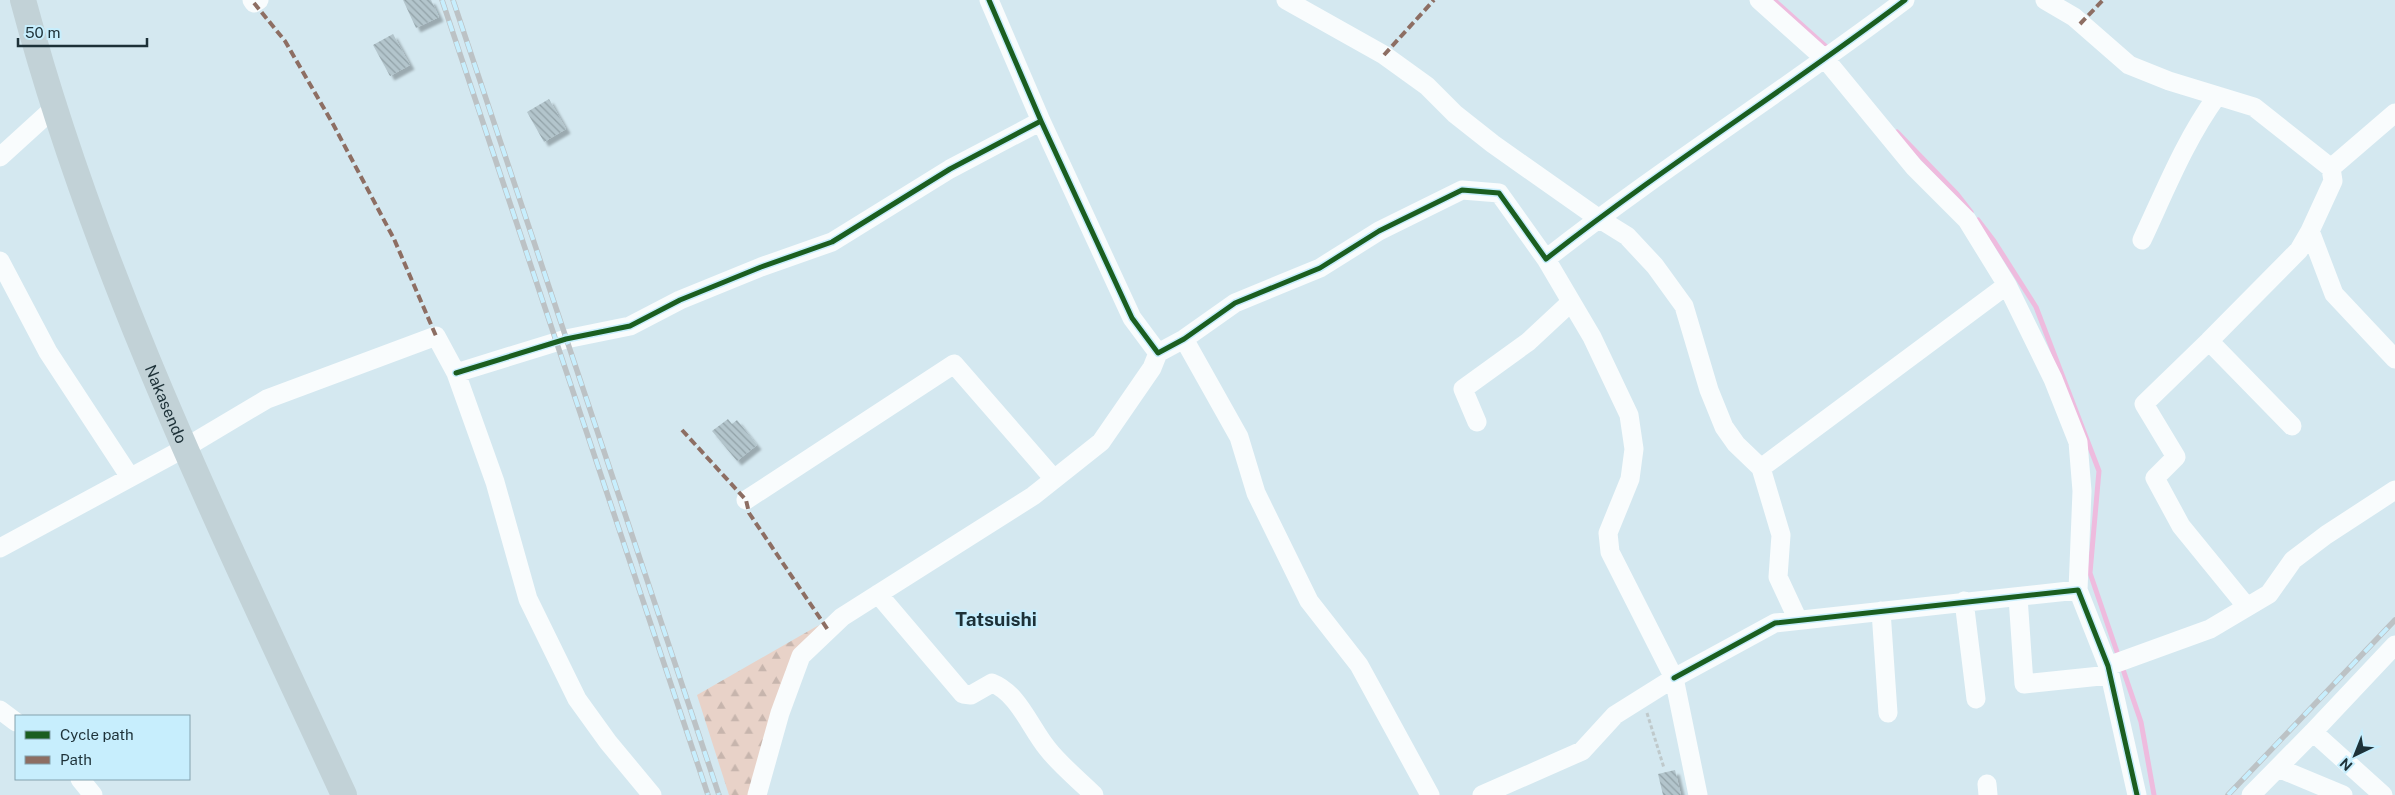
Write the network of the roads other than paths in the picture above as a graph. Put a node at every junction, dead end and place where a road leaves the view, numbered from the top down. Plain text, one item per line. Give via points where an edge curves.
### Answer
1 (23, 0) edge
2 (252, 0) edge
3 (259, 0) edge
4 (989, 0) edge
5 (1286, 0) edge
6 (1759, 0) edge
7 (1905, 0) edge
8 (2045, 0) edge
9 (1826, 60) junction
10 (2217, 96) junction
11 (55, 107) junction
12 (2395, 113) edge
13 (1041, 121) junction
14 (0, 157) edge
15 (2331, 168) junction
16 (1598, 218) junction
17 (2310, 231) junction
18 (2142, 240) dead end
19 (1546, 259) junction
20 (0, 262) edge
21 (2007, 285) junction
22 (1571, 302) junction
23 (1184, 339) junction
24 (2209, 341) junction
25 (1158, 353) junction
26 (2395, 360) edge
27 (456, 373) junction
28 (1477, 422) dead end
29 (2292, 426) dead end
30 (184, 449) junction
31 (1761, 468) junction
32 (130, 477) junction
33 (1054, 479) junction
34 (2395, 490) edge
35 (746, 500) dead end
36 (0, 548) edge
37 (2078, 590) junction
38 (878, 594) junction
39 (2018, 597) junction
40 (1964, 601) junction
41 (2247, 607) junction
42 (1881, 611) junction
43 (1798, 620) junction
44 (2395, 645) edge
45 (2109, 671) junction
46 (1674, 678) junction
47 (1976, 699) dead end
48 (1888, 713) dead end
49 (2313, 732) junction
50 (2278, 768) junction
51 (81, 780) edge
52 (92, 795) edge
53 (344, 795) edge
54 (652, 795) edge
55 (757, 795) edge
56 (1094, 795) edge
57 (1430, 795) edge
58 (1482, 795) edge
59 (1698, 795) edge
60 (2138, 795) edge
61 (2251, 795) edge
62 (2343, 795) edge
63 (2383, 795) edge

1 - 11 highway, Nakasendo
2 - 3 street via 254,3
4 - 13 street
5 - 16 street via 1384,55 1427,86 1493,144
6 - 9 street
7 - 9 street
8 - 10 street via 2074,18 2129,65
9 - 16 street
9 - 21 street via 1914,167 1967,220
10 - 15 street via 2254,107
10 - 18 street via 2203,114 2181,156
11 - 14 street
11 - 30 highway, Nakasendo via 108,265
12 - 15 street
13 - 25 street via 1132,318
13 - 27 street via 950,169 832,242 761,266 680,300 630,326 566,339
15 - 17 street via 2333,182
16 - 19 street
16 - 31 street via 1627,236 1655,266 1684,306 1709,390 1724,427
17 - 24 street via 2298,250
17 - 26 street via 2334,294
19 - 22 street
19 - 23 street via 1499,192 1462,190 1380,231 1320,268 1235,303
20 - 32 street via 48,352
21 - 31 street
21 - 37 street via 2053,379 2078,442 2082,491
22 - 28 street via 1528,342 1463,389
22 - 46 street via 1592,337 1629,415 1634,449 1630,479 1608,533 1610,552
23 - 25 street
23 - 57 street via 1239,437 1256,493 1309,601 1359,665
24 - 29 street
24 - 41 street via 2144,404 2176,456 2155,478 2181,526
25 - 33 street via 1152,368 1101,442
27 - 30 street via 436,336 267,399
27 - 54 street via 495,482 528,599 577,699
30 - 32 street
30 - 53 highway, Nakasendo
31 - 43 street via 1781,535 1778,577
32 - 36 street
33 - 35 street via 954,364
33 - 38 street
34 - 41 street via 2293,560 2269,594
37 - 39 street
37 - 45 street
38 - 55 street via 842,617 801,656 780,713
38 - 56 street via 963,694 971,695 992,683 1001,687 1020,708 1047,749
39 - 40 street
39 - 45 street via 2024,684
40 - 42 street
40 - 47 street
41 - 45 street via 2210,629
42 - 43 street
42 - 48 street
43 - 46 street via 1775,623
44 - 49 street
45 - 60 street
46 - 58 street via 1615,714 1582,751
46 - 59 street
49 - 50 street
49 - 63 street
50 - 61 street
50 - 62 street
51 - 52 street

